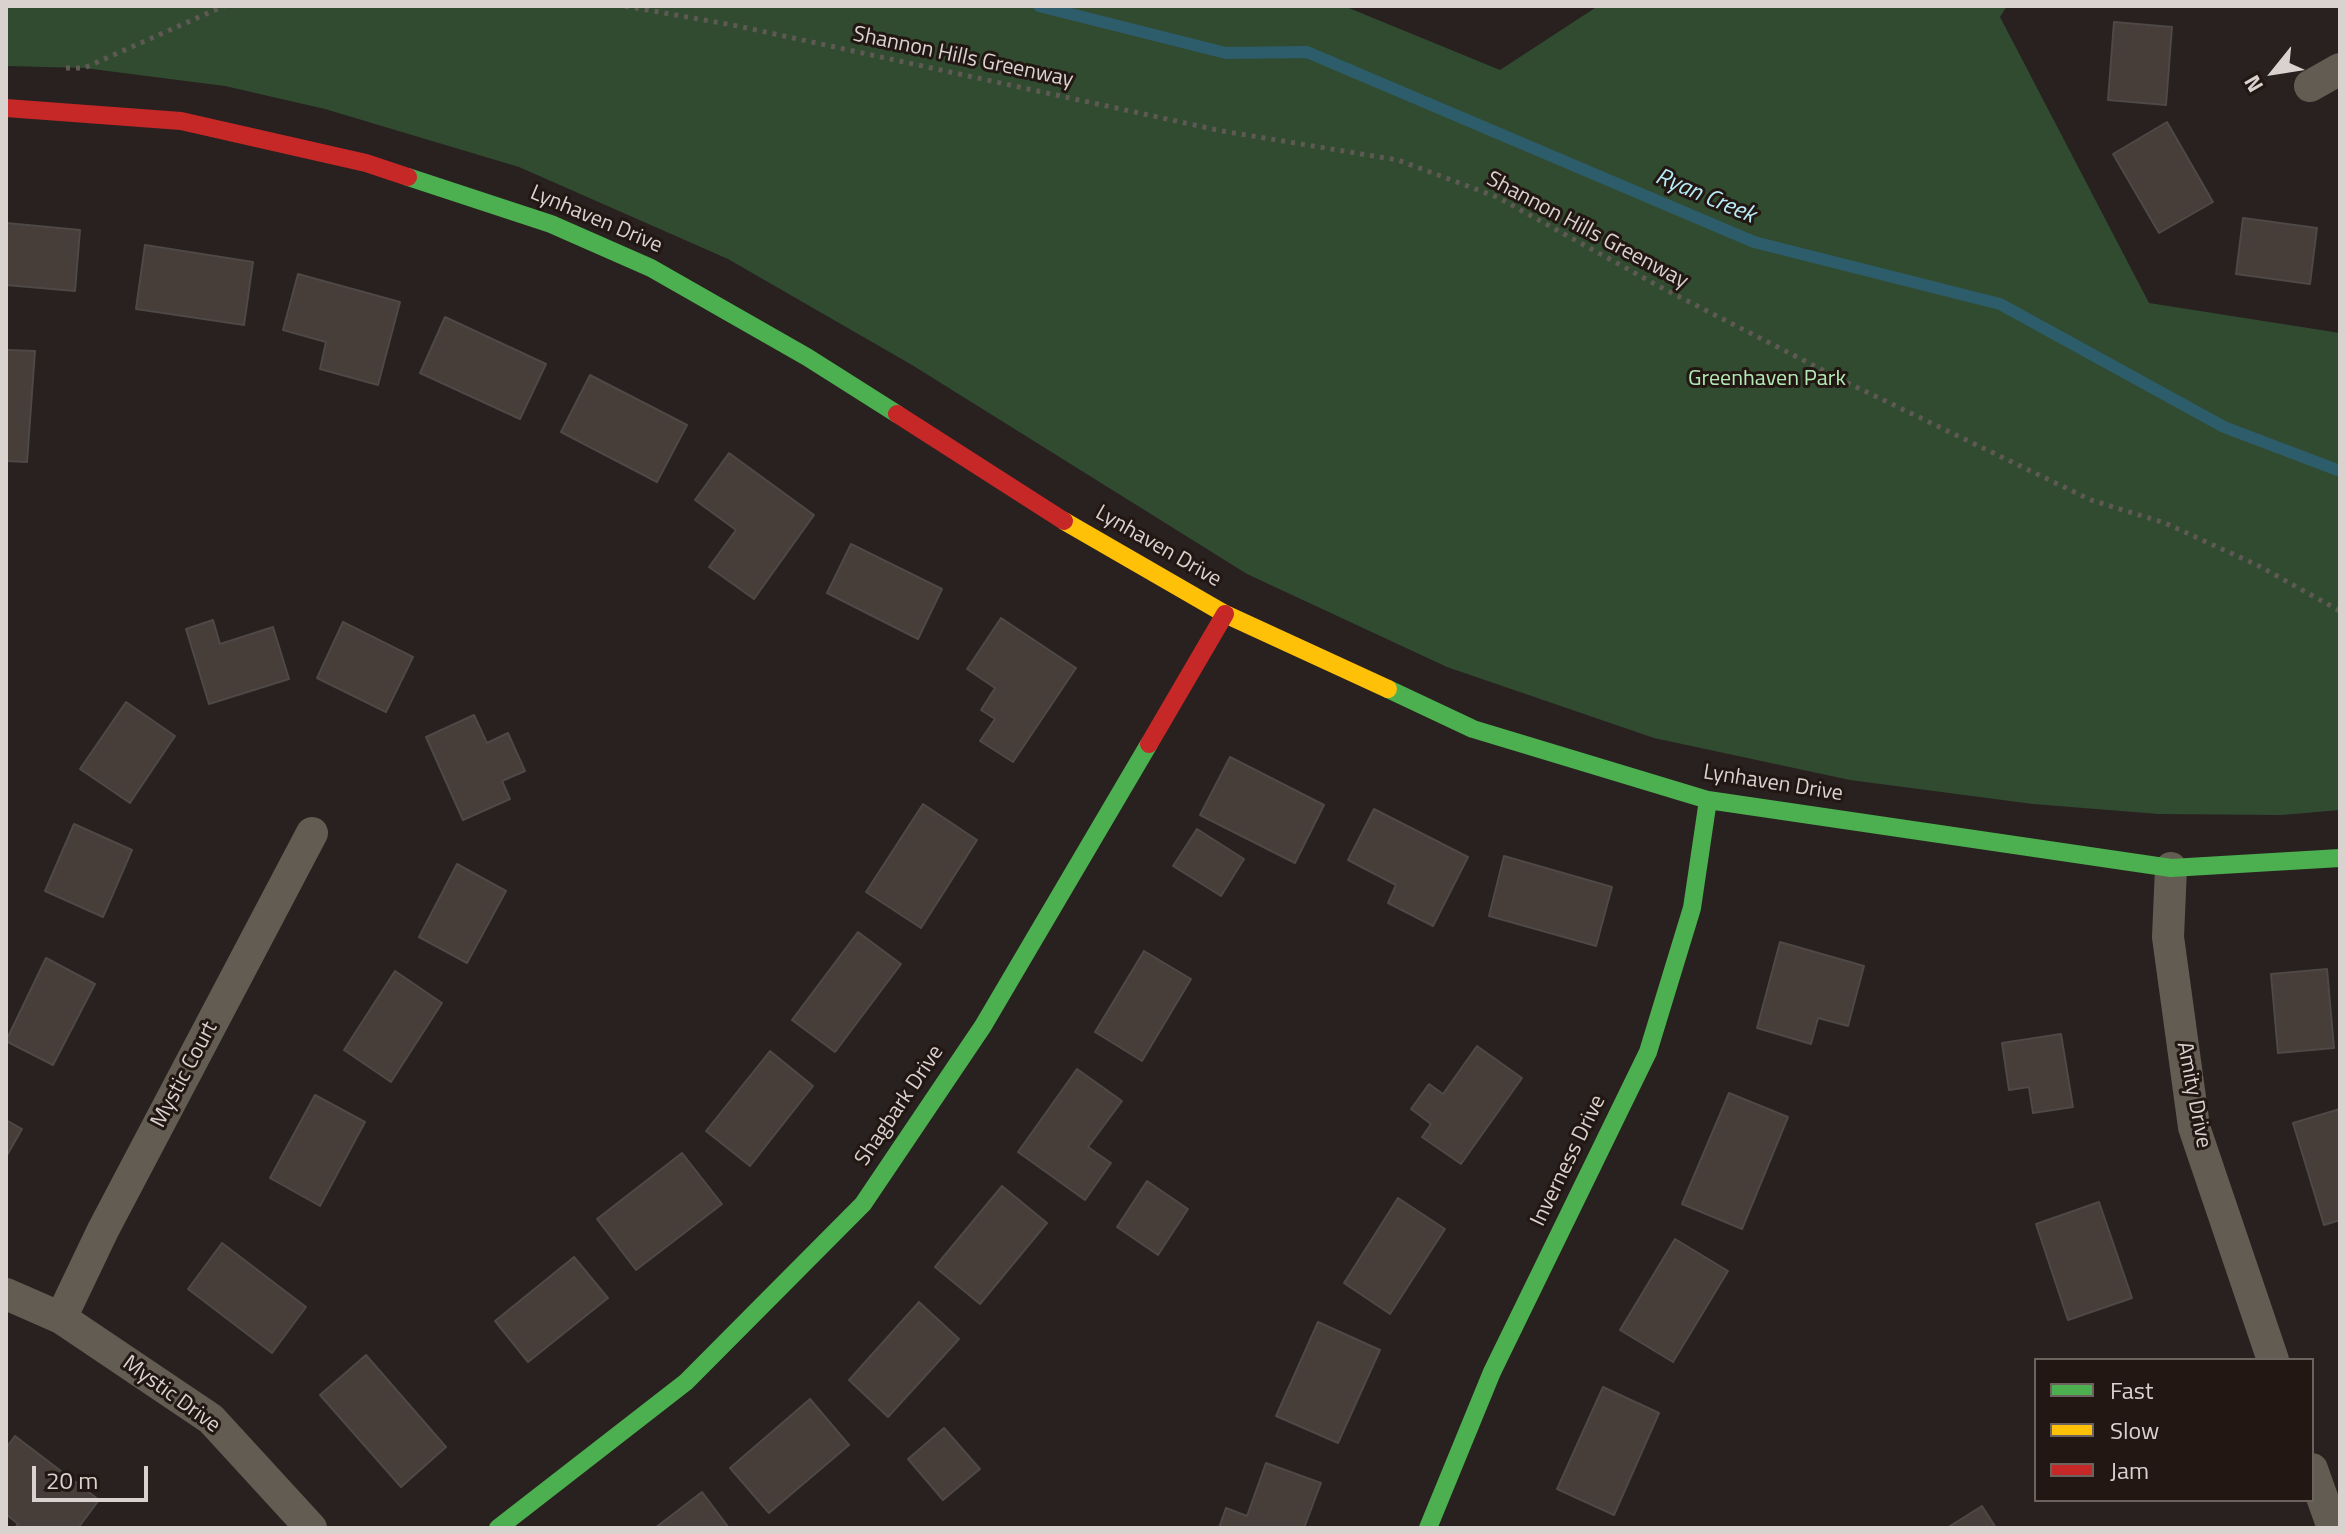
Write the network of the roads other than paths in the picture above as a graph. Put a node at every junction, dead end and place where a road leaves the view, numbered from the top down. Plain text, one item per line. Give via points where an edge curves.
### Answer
1 (2340, 69) edge
2 (2310, 86) dead end
3 (6, 108) edge
4 (1225, 614) junction
5 (1708, 800) junction
6 (312, 833) dead end
7 (2340, 858) edge
8 (2171, 868) junction
9 (6, 1294) edge
10 (61, 1318) junction
11 (2272, 1358) edge
12 (2314, 1475) edge
13 (311, 1528) edge
14 (498, 1528) edge
15 (1428, 1528) edge
16 (2333, 1528) edge

1 - 2 street
3 - 4 street, Lynhaven Drive via 181,121 366,163 551,224 651,268 807,357 1117,554
4 - 5 street, Lynhaven Drive via 1473,729
4 - 14 street, Shagbark Drive via 983,1026 863,1204 686,1382
5 - 8 street, Lynhaven Drive
5 - 15 street, Inverness Drive via 1692,908 1648,1052 1492,1372
6 - 10 street, Mystic Court
7 - 8 street, Lynhaven Drive
8 - 11 street, Amity Drive via 2168,937 2194,1127
9 - 10 street, Mystic Drive
10 - 13 street, Mystic Drive via 211,1419
12 - 16 street

